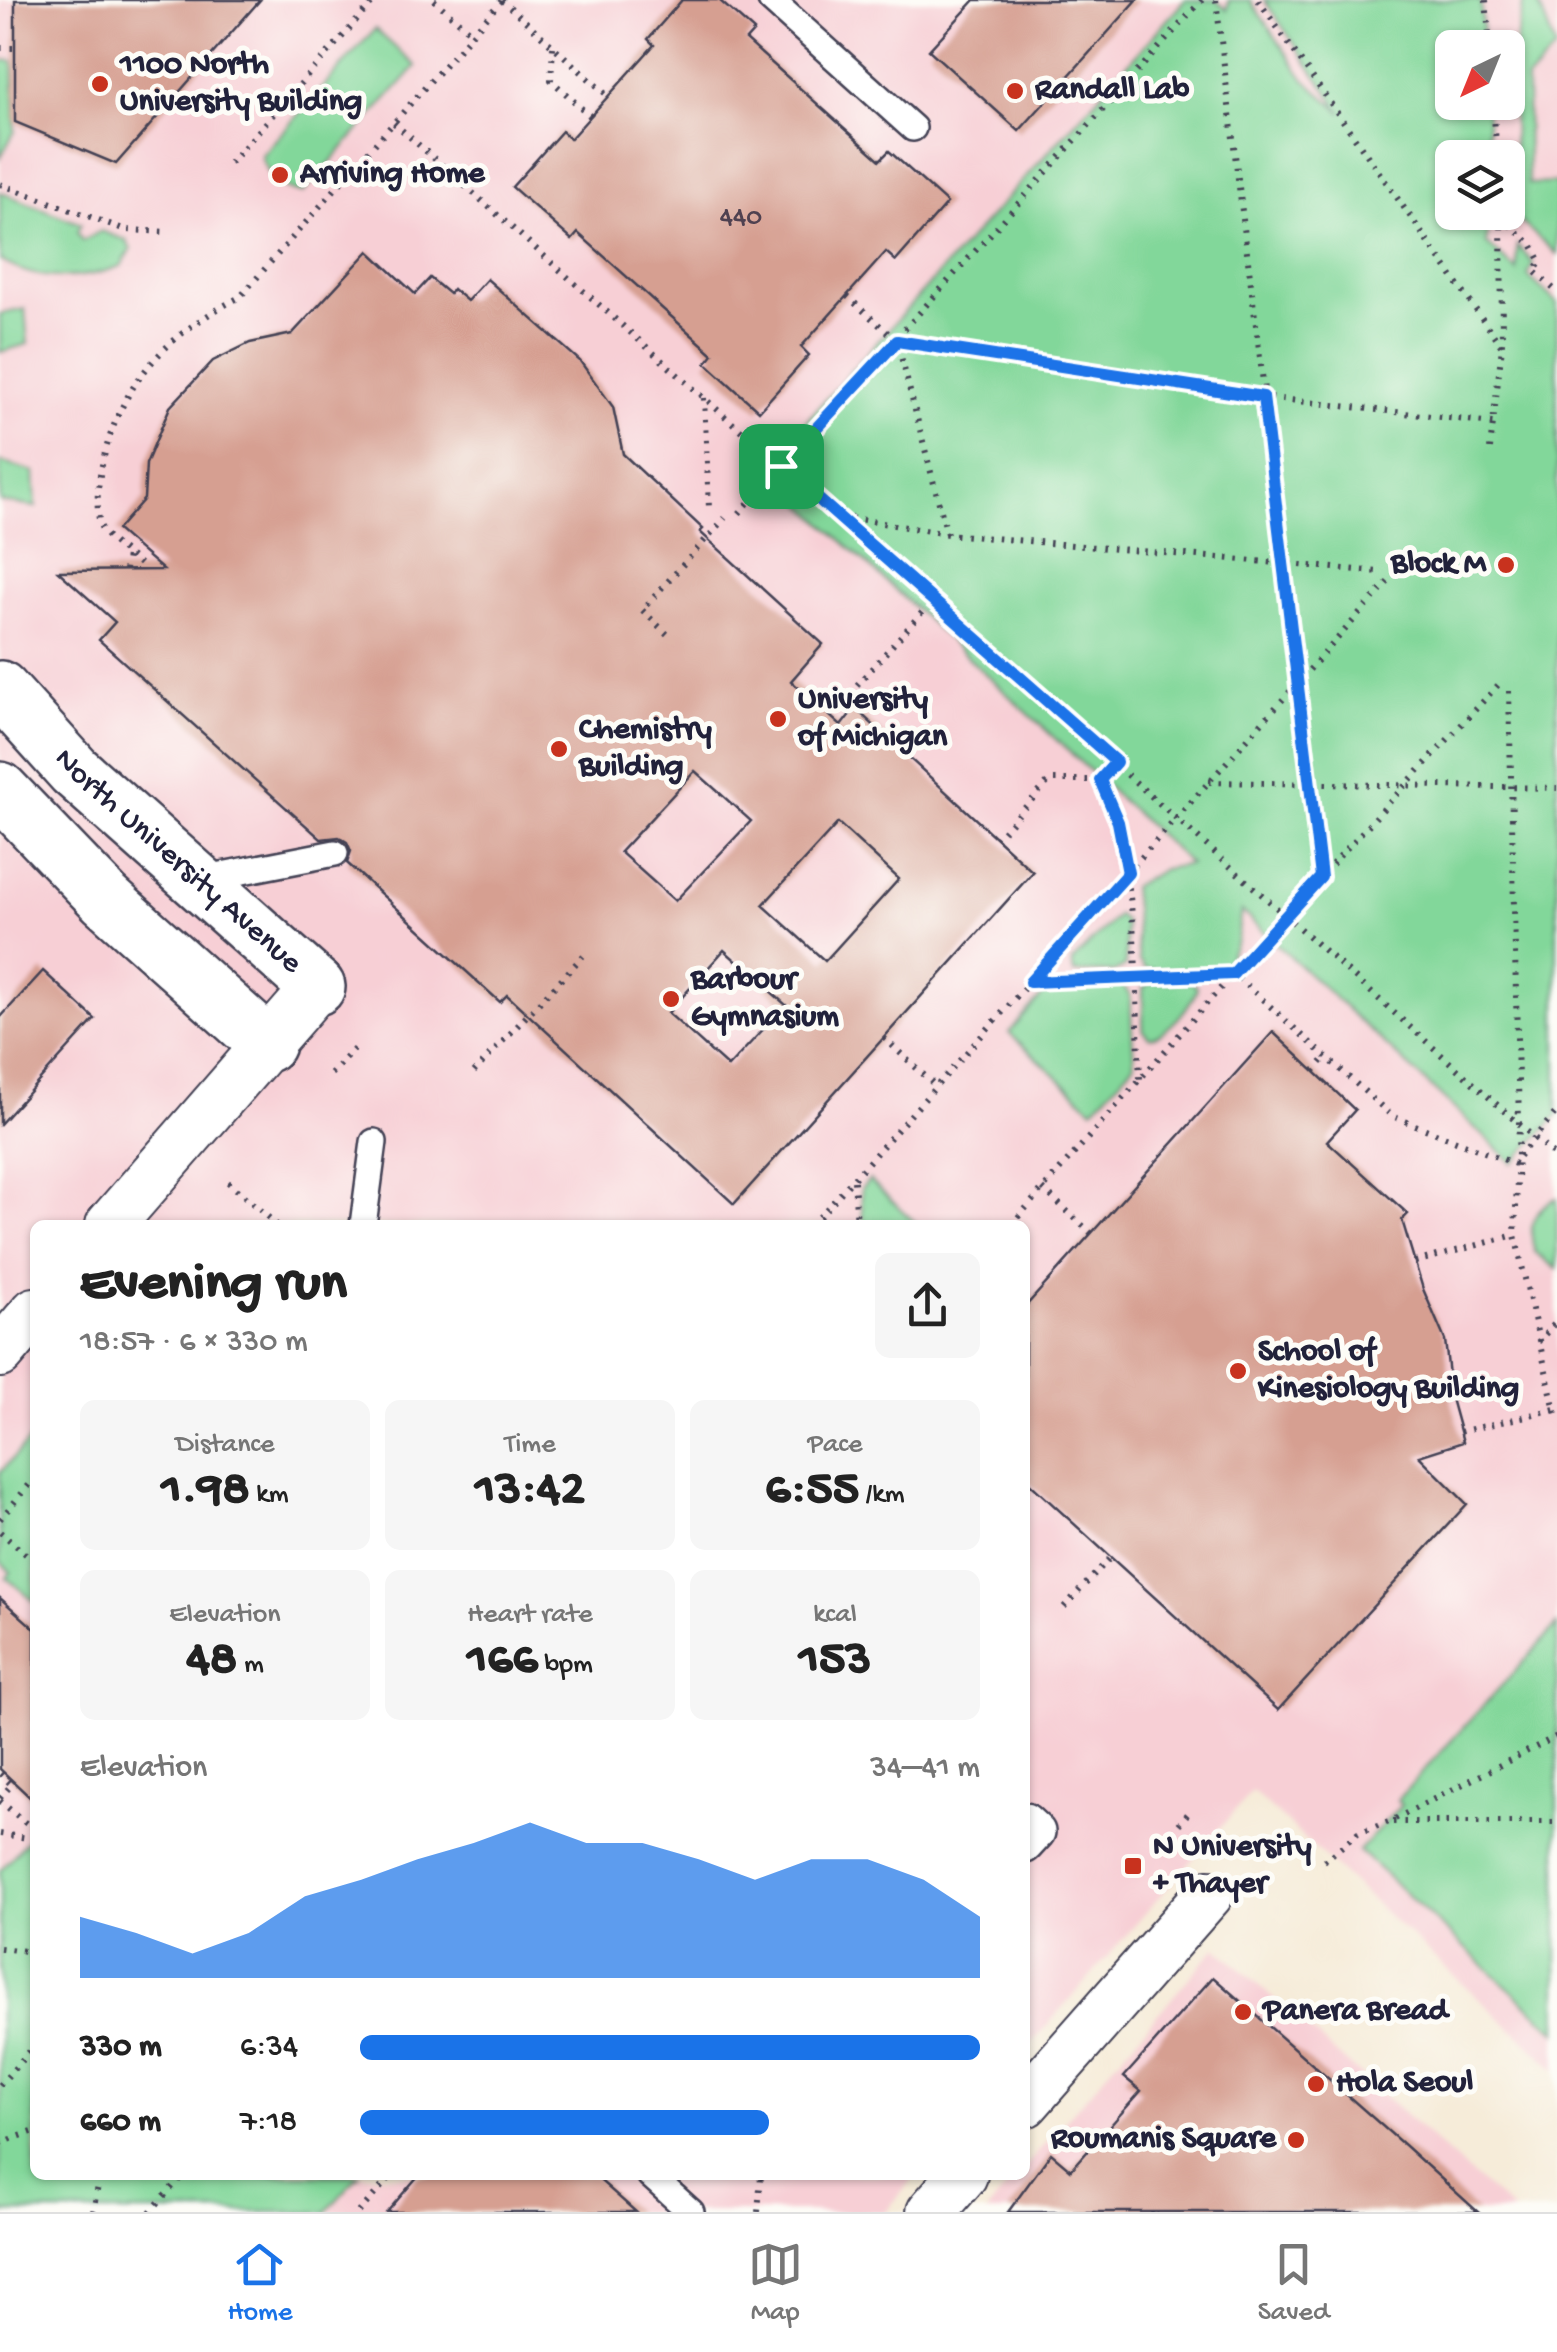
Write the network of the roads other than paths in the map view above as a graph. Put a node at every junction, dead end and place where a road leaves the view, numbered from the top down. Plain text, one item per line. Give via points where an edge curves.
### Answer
1 (771, 0) edge
2 (914, 128) dead end
3 (0, 689) edge
4 (0, 790) edge
5 (335, 852) dead end
6 (196, 880) junction
7 (317, 988) joint
8 (267, 1044) junction
9 (374, 1142) dead end
10 (114, 1220) edge
11 (364, 1220) edge
12 (30, 1318) edge
13 (0, 1353) edge
14 (1209, 1894) dead end
15 (1030, 2097) edge
16 (656, 2180) edge
17 (958, 2180) edge
18 (691, 2212) edge
19 (931, 2212) edge

1 - 2 lane
3 - 6 street, North University Avenue via 74,771
4 - 8 street, North University Avenue via 105,898
5 - 6 lane
6 - 7 street, North University Avenue
7 - 8 street
8 - 10 street
9 - 11 lane
12 - 13 street
14 - 15 street
16 - 18 lane
17 - 19 street

